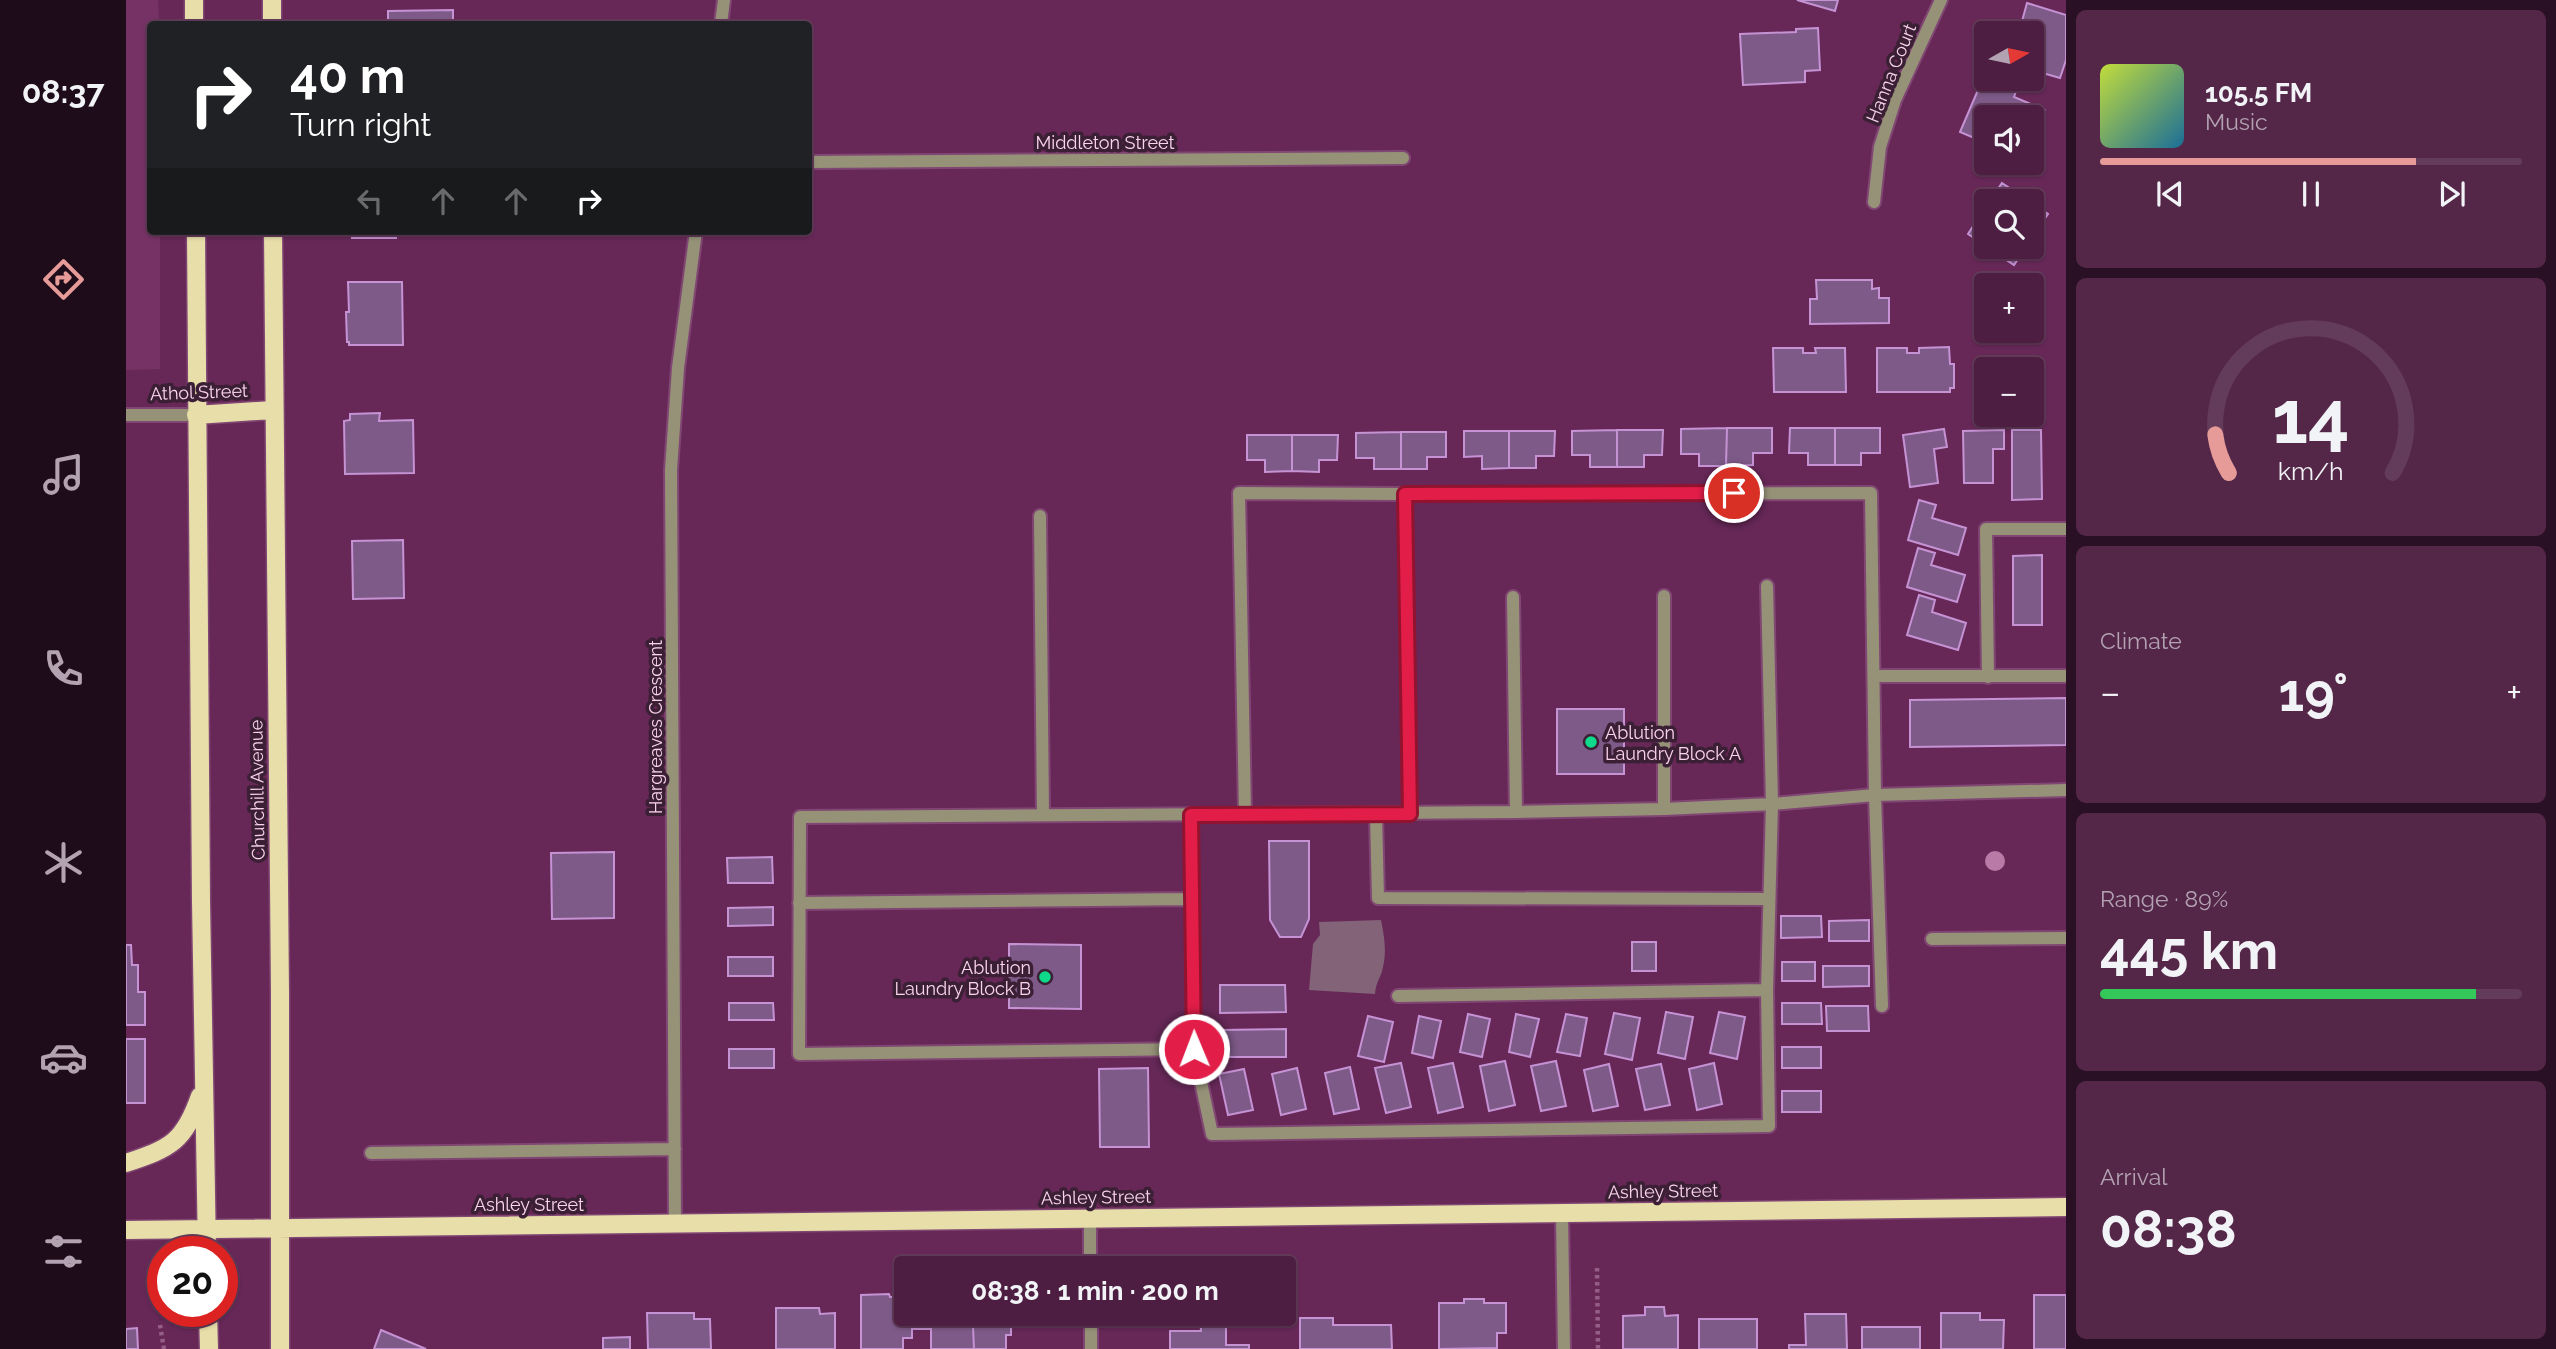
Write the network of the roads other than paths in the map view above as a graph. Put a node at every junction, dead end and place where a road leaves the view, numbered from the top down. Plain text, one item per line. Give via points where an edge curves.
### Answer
1 (194, 0) edge
2 (272, 0) edge
3 (724, 0) edge
4 (1941, 0) edge
5 (194, 21) edge
6 (272, 21) edge
7 (721, 21) edge
8 (1402, 158) dead end
9 (812, 162) edge
10 (1874, 202) dead end
11 (196, 235) edge
12 (272, 235) edge
13 (695, 235) edge
14 (273, 410) junction
15 (126, 415) edge
16 (197, 415) junction
17 (1405, 494) junction
18 (1040, 516) dead end
19 (2066, 529) edge
20 (1767, 586) dead end
21 (1664, 596) dead end
22 (1513, 597) dead end
23 (1874, 676) junction
24 (2066, 676) edge
25 (1988, 677) junction
26 (2066, 790) edge
27 (1875, 795) junction
28 (1772, 804) junction
29 (1664, 809) junction
30 (1516, 812) junction
31 (1245, 814) junction
32 (1376, 814) junction
33 (1410, 814) junction
34 (1043, 815) junction
35 (1191, 815) junction
36 (1191, 899) junction
37 (1769, 900) junction
38 (799, 903) junction
39 (2066, 938) edge
40 (1933, 939) dead end
41 (1768, 990) junction
42 (1398, 996) dead end
43 (1882, 1006) dead end
44 (1194, 1049) junction
45 (204, 1083) junction
46 (675, 1149) junction
47 (371, 1153) dead end
48 (126, 1163) edge
49 (2066, 1207) edge
50 (1562, 1213) junction
51 (1090, 1218) junction
52 (675, 1225) junction
53 (279, 1226) junction
54 (207, 1228) junction
55 (126, 1230) edge
56 (207, 1236) edge
57 (1090, 1256) edge
58 (1091, 1326) edge
59 (208, 1327) edge
60 (209, 1349) edge
61 (281, 1349) edge
62 (1091, 1349) edge
63 (1564, 1349) edge

1 - 5 main road
2 - 6 main road
3 - 7 street
4 - 10 street, Hanna Court via 1895,100 1880,147
8 - 9 street, Middleton Street
11 - 16 main road
12 - 14 main road, Churchill Avenue
13 - 46 street, Hargreaves Crescent via 678,368 671,470
14 - 16 main road, Athol Street
14 - 53 main road, Churchill Avenue
15 - 16 street, Athol Street
16 - 45 main road
17 - 23 street via 1871,493
17 - 31 street via 1239,493
17 - 33 street
18 - 34 street
19 - 25 street via 1986,529
20 - 28 street
21 - 29 street
22 - 30 street
23 - 25 street
23 - 27 street
24 - 25 street
26 - 27 street
27 - 28 street
27 - 43 street
28 - 29 street
28 - 37 street
29 - 30 street
30 - 33 street
31 - 32 street
31 - 35 street
32 - 33 street
32 - 37 street via 1378,898
34 - 35 street
34 - 38 street via 800,817
35 - 36 street
36 - 38 street
36 - 44 street
37 - 41 street
38 - 44 street via 799,1054
39 - 40 street
41 - 42 street
41 - 44 street via 1769,1126 1212,1134
45 - 48 main road via 192,1119 180,1137
45 - 54 main road
46 - 47 street
46 - 52 street, Hargreaves Crescent
49 - 50 main road, Ashley Street
50 - 51 main road, Ashley Street
50 - 63 street
51 - 52 main road, Ashley Street
51 - 57 street
52 - 53 main road, Ashley Street
53 - 54 main road, Ashley Street
53 - 61 main road, Churchill Avenue
54 - 55 main road, Ashley Street
54 - 56 main road
58 - 62 street
59 - 60 main road

